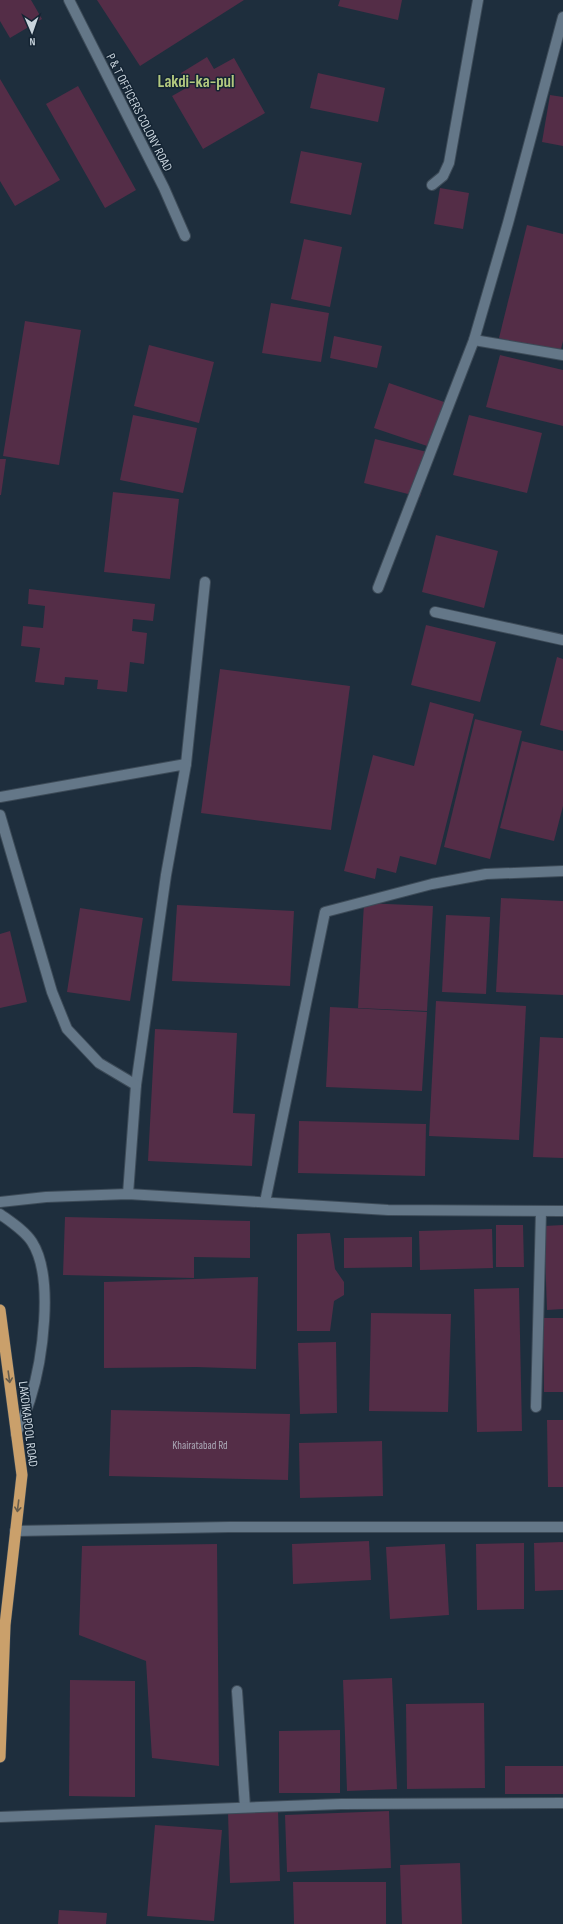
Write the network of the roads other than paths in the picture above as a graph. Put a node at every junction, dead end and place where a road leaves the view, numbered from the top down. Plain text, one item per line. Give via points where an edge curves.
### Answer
1 (69, 0) edge
2 (478, 0) edge
3 (563, 17) edge
4 (432, 185) dead end
5 (185, 236) dead end
6 (474, 340) junction
7 (563, 355) edge
8 (205, 582) dead end
9 (378, 588) dead end
10 (435, 612) dead end
11 (563, 640) edge
12 (186, 764) junction
13 (0, 798) edge
14 (0, 815) edge
15 (563, 870) edge
16 (136, 1085) junction
17 (128, 1194) junction
18 (0, 1202) edge
19 (265, 1202) junction
20 (541, 1211) junction
21 (563, 1211) edge
22 (0, 1214) edge
23 (0, 1310) edge
24 (536, 1407) dead end
25 (16, 1434) junction
26 (563, 1527) edge
27 (15, 1531) junction
28 (237, 1691) dead end
29 (0, 1757) edge
30 (563, 1803) edge
31 (245, 1807) junction
32 (0, 1818) edge

1 - 5 street, P & T OFFICERS COLONY ROAD via 164,188
2 - 4 street via 449,163 443,176
3 - 6 street
6 - 7 street
6 - 9 street
8 - 12 street
10 - 11 street
12 - 13 street
12 - 16 street via 166,875
14 - 16 street via 52,992 67,1029 99,1063
15 - 19 street via 486,874 432,884 325,912
16 - 17 street
17 - 18 street via 46,1197
17 - 19 street
19 - 20 street via 388,1210
20 - 21 street
20 - 24 street
22 - 25 street via 32,1241 43,1279 42,1346 30,1400
23 -> 25 highway, LAKDIKAPOOL ROAD
25 -> 27 highway, LAKDIKAPOOL ROAD via 22,1474
26 - 27 street via 229,1527
27 - 29 highway, LAKDIKAPOOL ROAD via 5,1625
28 - 31 street
30 - 31 street
31 - 32 street

